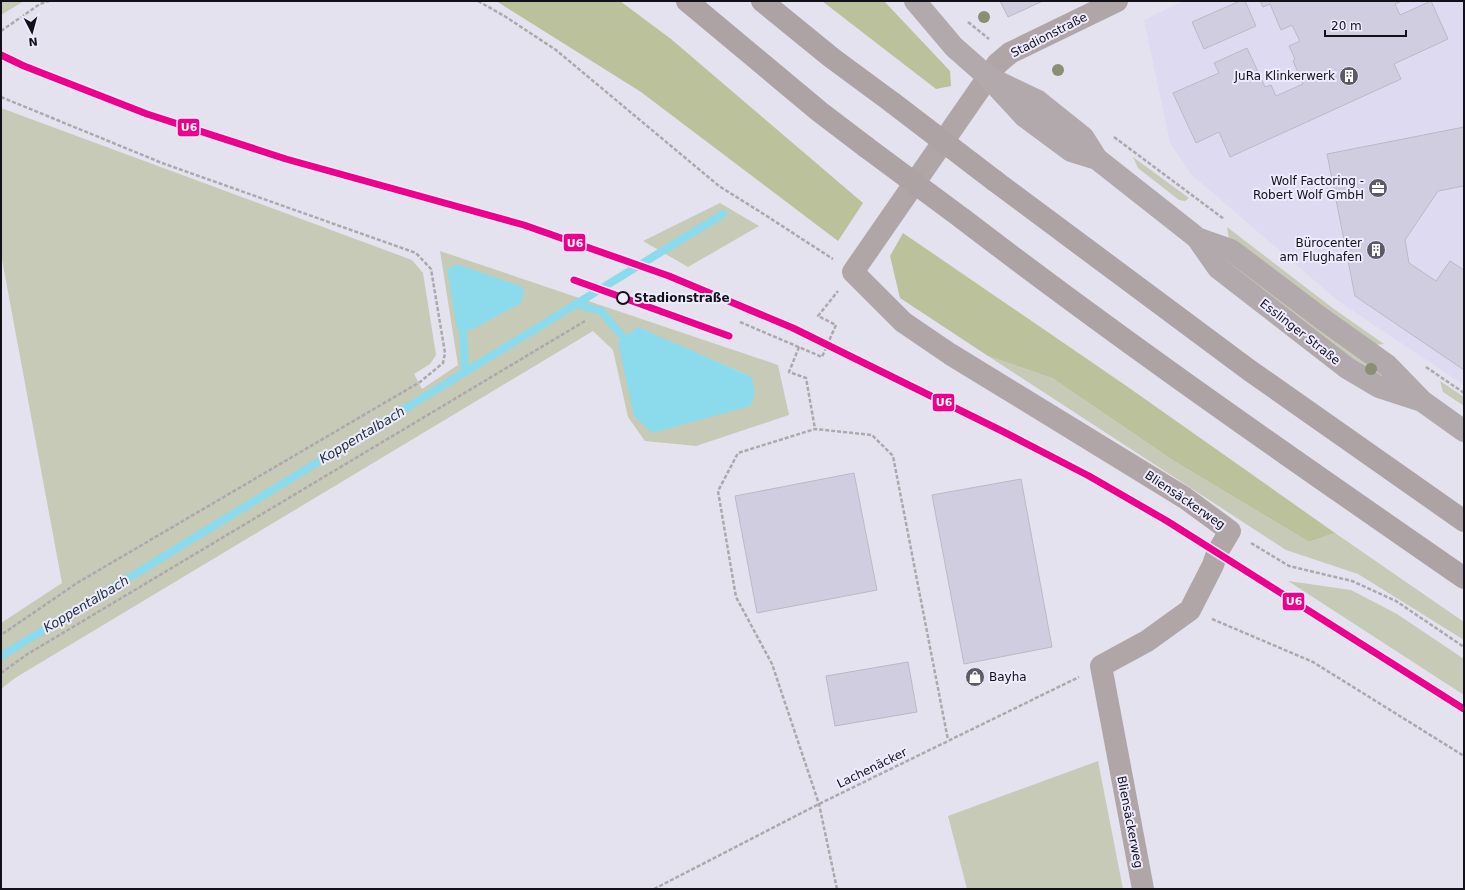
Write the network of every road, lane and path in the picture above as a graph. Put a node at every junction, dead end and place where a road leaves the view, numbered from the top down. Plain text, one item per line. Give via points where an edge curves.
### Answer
1 (49, 1) edge
2 (478, 1) edge
3 (687, 1) edge
4 (762, 1) edge
5 (915, 1) edge
6 (1117, 1) edge
7 (964, 19) dead end
8 (1, 31) edge
9 (1010, 53) junction
10 (988, 77) junction
11 (1, 97) edge
12 (853, 272) junction
13 (585, 321) dead end
14 (740, 322) dead end
15 (799, 347) junction
16 (815, 429) junction
17 (1464, 431) edge
18 (1464, 521) edge
19 (1230, 531) junction
20 (1464, 578) edge
21 (1190, 610) junction
22 (1, 635) edge
23 (1464, 647) edge
24 (1101, 666) junction
25 (1, 673) edge
26 (948, 740) junction
27 (1464, 756) edge
28 (819, 804) junction
29 (654, 889) edge
30 (837, 889) edge
31 (1143, 889) edge

1 - 8 path via 40,4
2 - 12 path via 556,50 719,186
3 - 20 highway, bridge via 820,112 1033,273
4 - 18 highway, bridge via 832,58 1249,370
5 - 10 main road, Esslinger Straße via 954,47
6 - 9 street, Stadionstraße
7 - 9 path
9 - 10 street, Stadionstraße via 997,64
10 - 12 street, Stadionstraße
10 - 17 main road, Esslinger Straße via 1038,102 1083,137 1097,159 1197,238 1231,250 1387,365 1422,401
11 - 22 path via 162,163 416,253 431,269 445,353 443,363 420,382 77,583
12 - 15 path via 818,316 836,325 822,357
12 - 19 street, Bliensäckerweg via 903,322 950,354 1185,498
13 - 25 path via 26,655
14 - 15 path
15 - 16 path via 789,372 806,378
16 - 26 path via 872,435 893,456
16 - 28 path via 738,453 718,491 736,596 772,664
19 - 21 street, Bliensäckerweg
19 - 23 path via 1289,566 1352,581 1396,601
21 - 24 street, Bliensäckerweg via 1147,641
21 - 27 path via 1313,662
24 - 26 path, Lachenäcker
24 - 31 street, Bliensäckerweg
26 - 28 path, Lachenäcker
28 - 29 path, Lachenäcker
28 - 30 path

